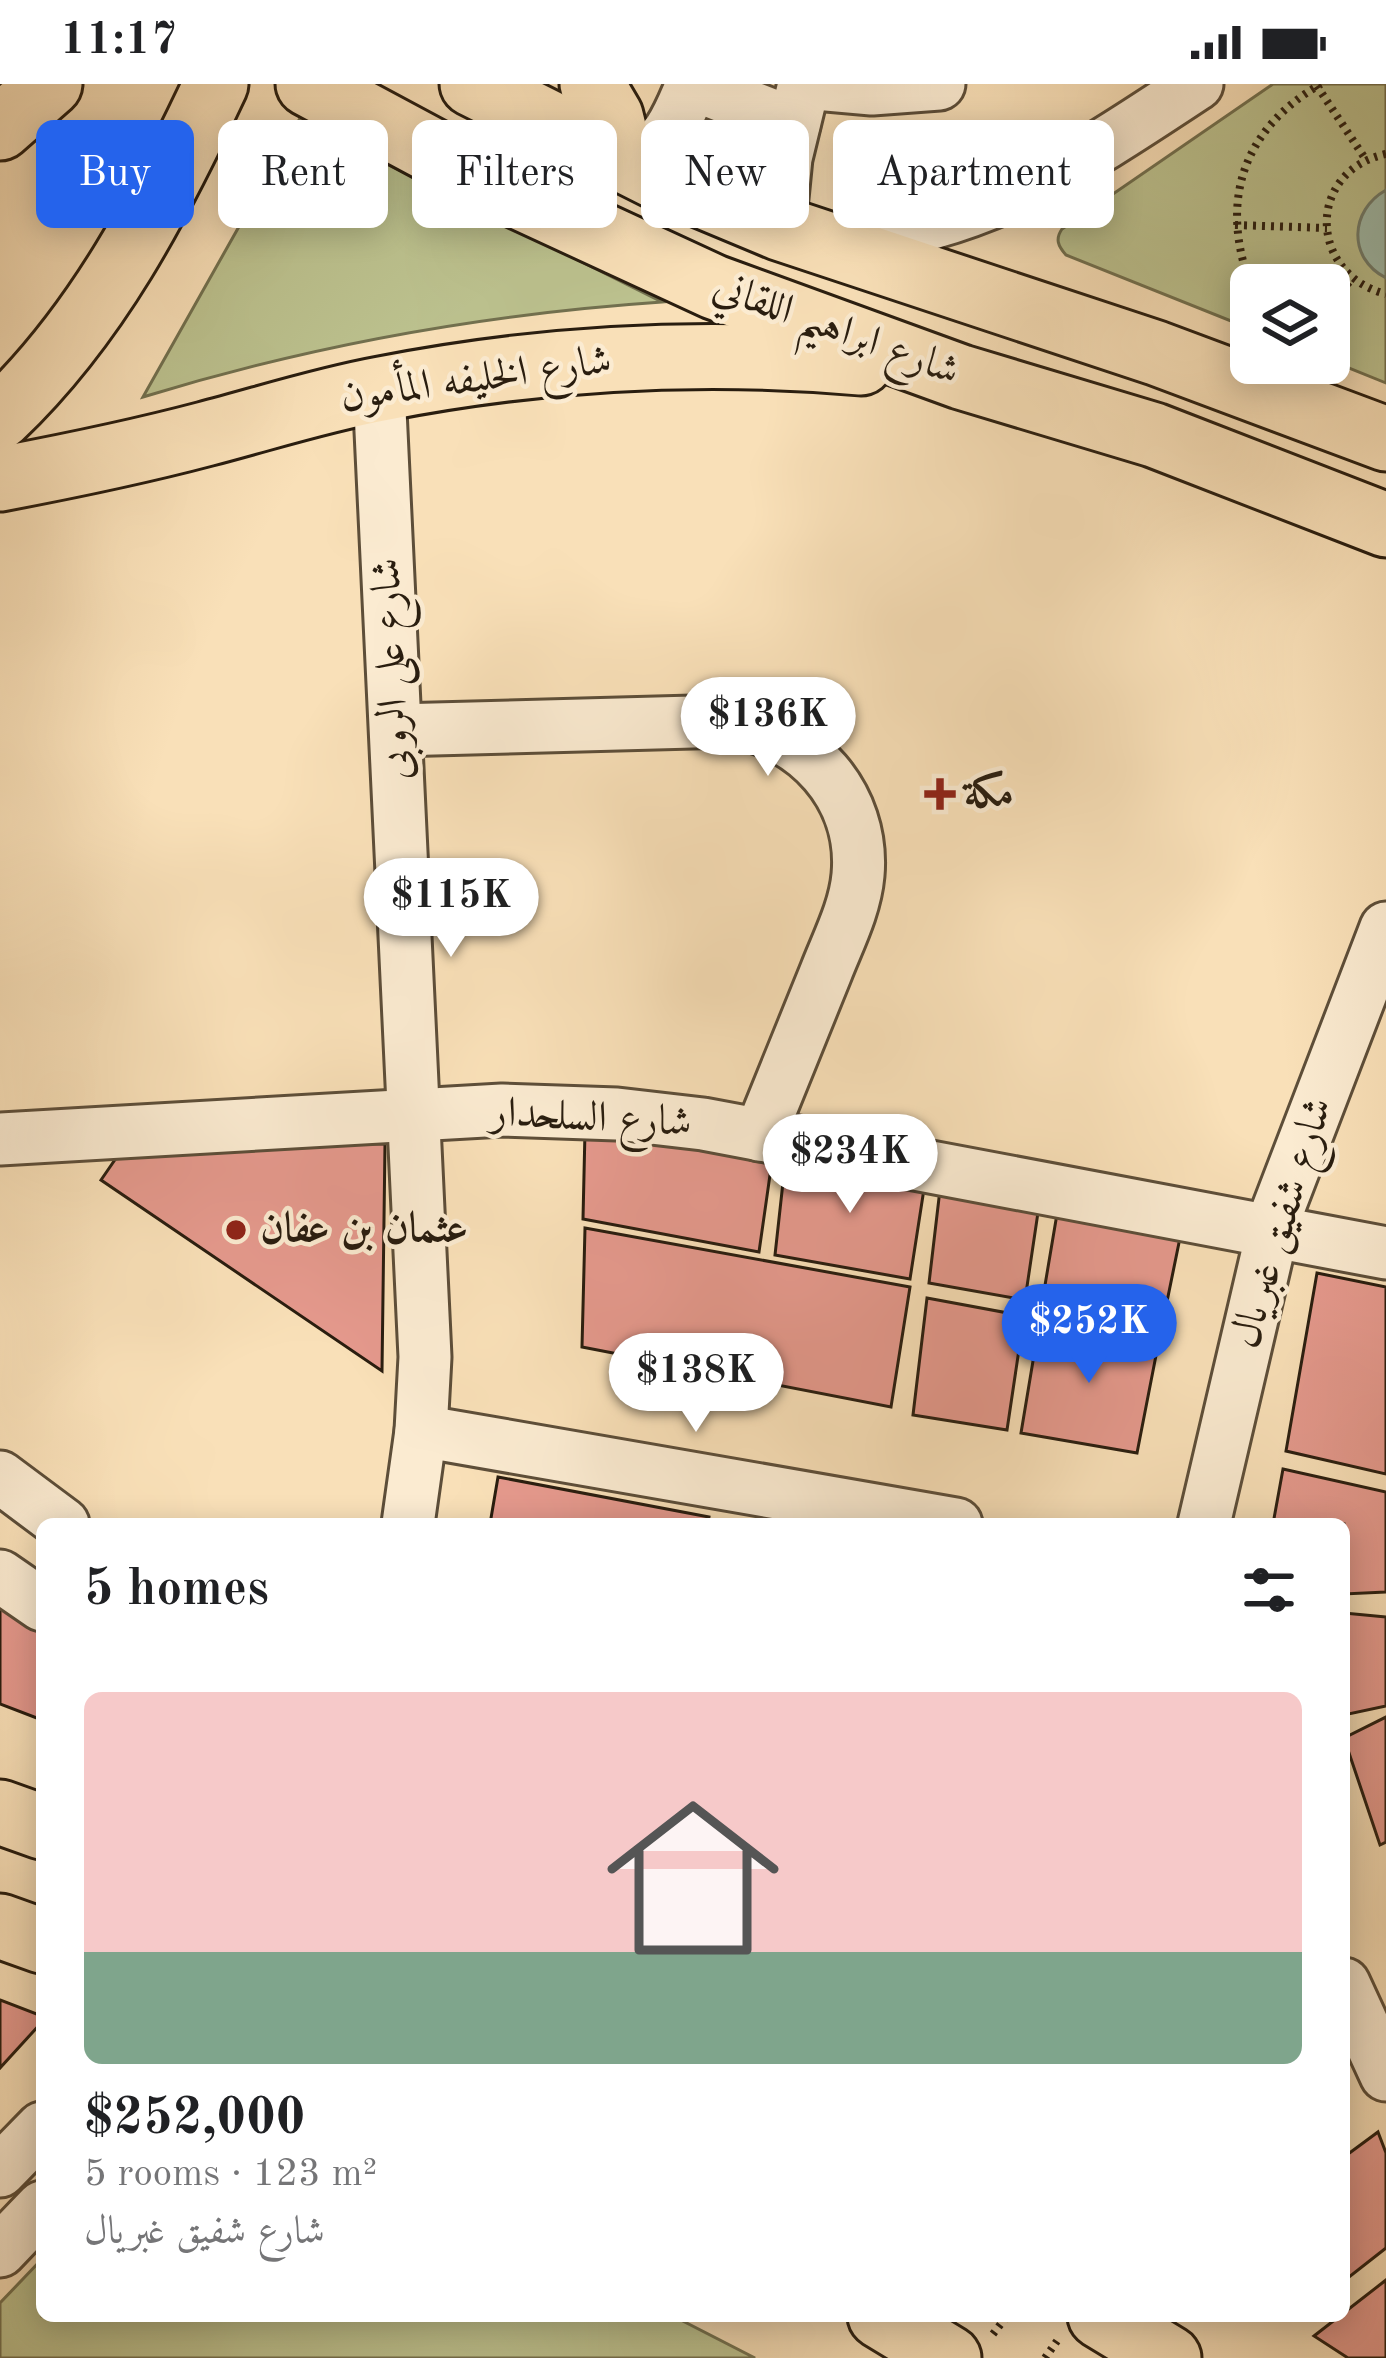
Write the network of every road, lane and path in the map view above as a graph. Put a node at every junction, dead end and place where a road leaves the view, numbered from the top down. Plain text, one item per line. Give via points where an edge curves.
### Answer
1 (50, 84) edge
2 (216, 84) edge
3 (308, 84) edge
4 (472, 84) edge
5 (592, 84) edge
6 (692, 84) edge
7 (939, 84) edge
8 (1196, 84) edge
9 (1318, 85) edge
10 (804, 97) edge
11 (0, 128) edge
12 (1386, 154) edge
13 (1366, 160) junction
14 (627, 163) junction
15 (1235, 225) junction
16 (1327, 228) junction
17 (800, 236) junction
18 (1243, 264) edge
19 (1352, 279) joint
20 (1386, 294) edge
21 (961, 377) junction
22 (379, 389) junction
23 (0, 416) edge
24 (1386, 439) edge
25 (0, 479) edge
26 (1386, 525) edge
27 (396, 730) junction
28 (1386, 928) edge
29 (416, 1116) junction
30 (760, 1135) junction
31 (0, 1138) edge
32 (1271, 1232) junction
33 (1386, 1253) edge
34 (421, 1431) junction
35 (0, 1477) edge
36 (55, 1518) edge
37 (409, 1518) edge
38 (921, 1518) edge
39 (1205, 1518) edge
40 (0, 1576) edge
41 (36, 1601) edge
42 (0, 1813) edge
43 (36, 1825) edge
44 (0, 1926) edge
45 (36, 1939) edge
46 (1350, 2002) edge
47 (1374, 2072) edge
48 (36, 2134) edge
49 (0, 2171) edge
50 (36, 2213) edge
51 (0, 2251) edge
52 (890, 2322) edge
53 (1115, 2322) edge
54 (1160, 2340) edge
55 (949, 2358) edge

1 - 11 main road
2 - 23 main road via 118,273 65,347
3 - 21 main road, شارع ابراهيم اللقاني via 593,234
4 - 14 main road, شارع ابراهيم اللقاني
5 - 14 main road
6 - 10 street
6 - 14 street via 666,138
7 - 10 street
8 - 17 street via 1013,195 920,228
9 - 13 path
9 - 15 path via 1262,135 1246,163
10 - 17 street via 782,181
12 - 13 path
13 - 16 path via 1340,181
14 - 17 main road, شارع ابراهيم اللقاني
15 - 16 path
15 - 18 path
16 - 19 path via 1334,256
17 - 24 main road, شارع ابراهيم اللقاني
19 - 20 path
21 - 22 main road, شارع الخليفه المأمون via 820,360 678,356 536,365
21 - 26 main road, شارع ابراهيم اللقاني via 1170,440
22 - 25 main road, شارع الخليفه المأمون
22 - 27 street, شارع على الروبى
27 - 29 street, شارع على الروبى
27 - 30 street via 730,721 782,736 825,771 856,836 856,890
28 - 32 street, شارع شفيق غبريال
29 - 30 street, شارع السلحدار via 574,1111
29 - 31 street, شارع السلحدار
29 - 34 street, شارع على الروبى
30 - 32 street, شارع السلحدار
32 - 33 street, شارع السلحدار
32 - 39 street, شارع شفيق غبريال
34 - 37 street, شارع على الروبى
34 - 38 street
35 - 36 street
40 - 41 street
42 - 43 main road
44 - 45 main road
46 - 47 street
48 - 49 street
50 - 51 street
52 - 55 main road
53 - 54 main road

